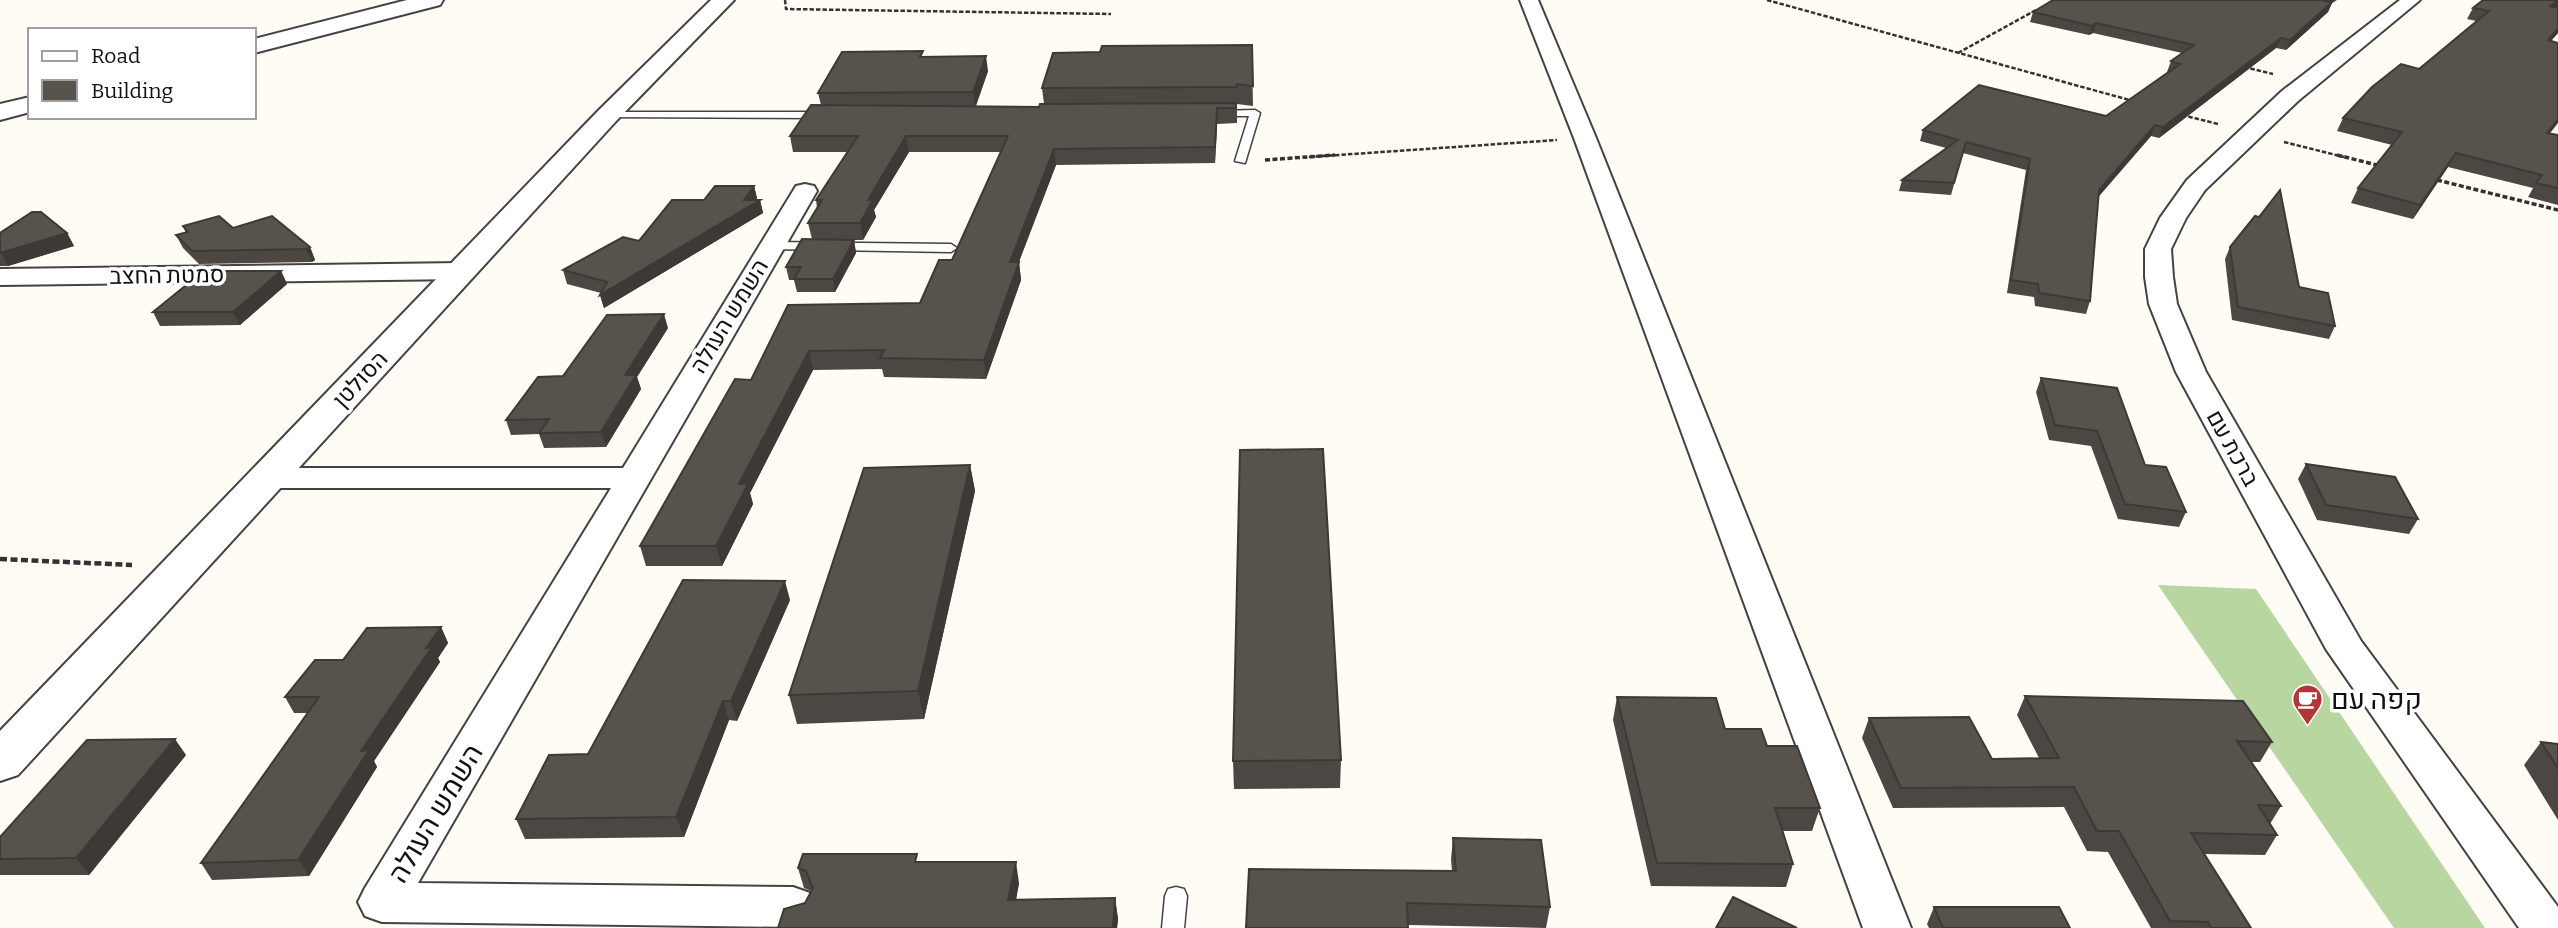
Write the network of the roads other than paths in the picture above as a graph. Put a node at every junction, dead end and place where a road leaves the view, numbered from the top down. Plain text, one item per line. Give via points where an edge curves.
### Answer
1 (432, 0) edge
2 (723, 0) edge
3 (1529, 0) edge
4 (2411, 0) edge
5 (256, 45) edge
6 (28, 105) edge
7 (0, 112) edge
8 (842, 114) edge
9 (1199, 114) edge
10 (608, 115) junction
11 (1241, 161) road end
12 (805, 191) dead end
13 (772, 246) junction
14 (950, 248) dead end
15 (461, 271) junction
16 (0, 277) edge
17 (268, 478) junction
18 (632, 478) junction
19 (0, 762) edge
20 (1176, 896) dead end
21 (793, 907) edge
22 (1173, 928) edge
23 (1887, 928) edge
24 (2546, 928) edge

1 - 5 street
2 - 10 street, הסולטן
3 - 23 street via 1586,138
4 - 24 street, ברכת עם via 2249,133 2196,185 2158,250 2158,277 2163,304 2191,372 2346,649
6 - 7 street
8 - 10 lane
9 - 11 lane via 1255,113
10 - 15 street, הסולטן
12 - 13 street, השמש העולה
13 - 14 lane
13 - 18 street, השמש העולה
15 - 16 street, סמטת החצב
15 - 17 street, הסולטן
17 - 18 street
17 - 19 street, הסולטן
18 - 21 street, השמש העולה via 382,902
20 - 22 lane

